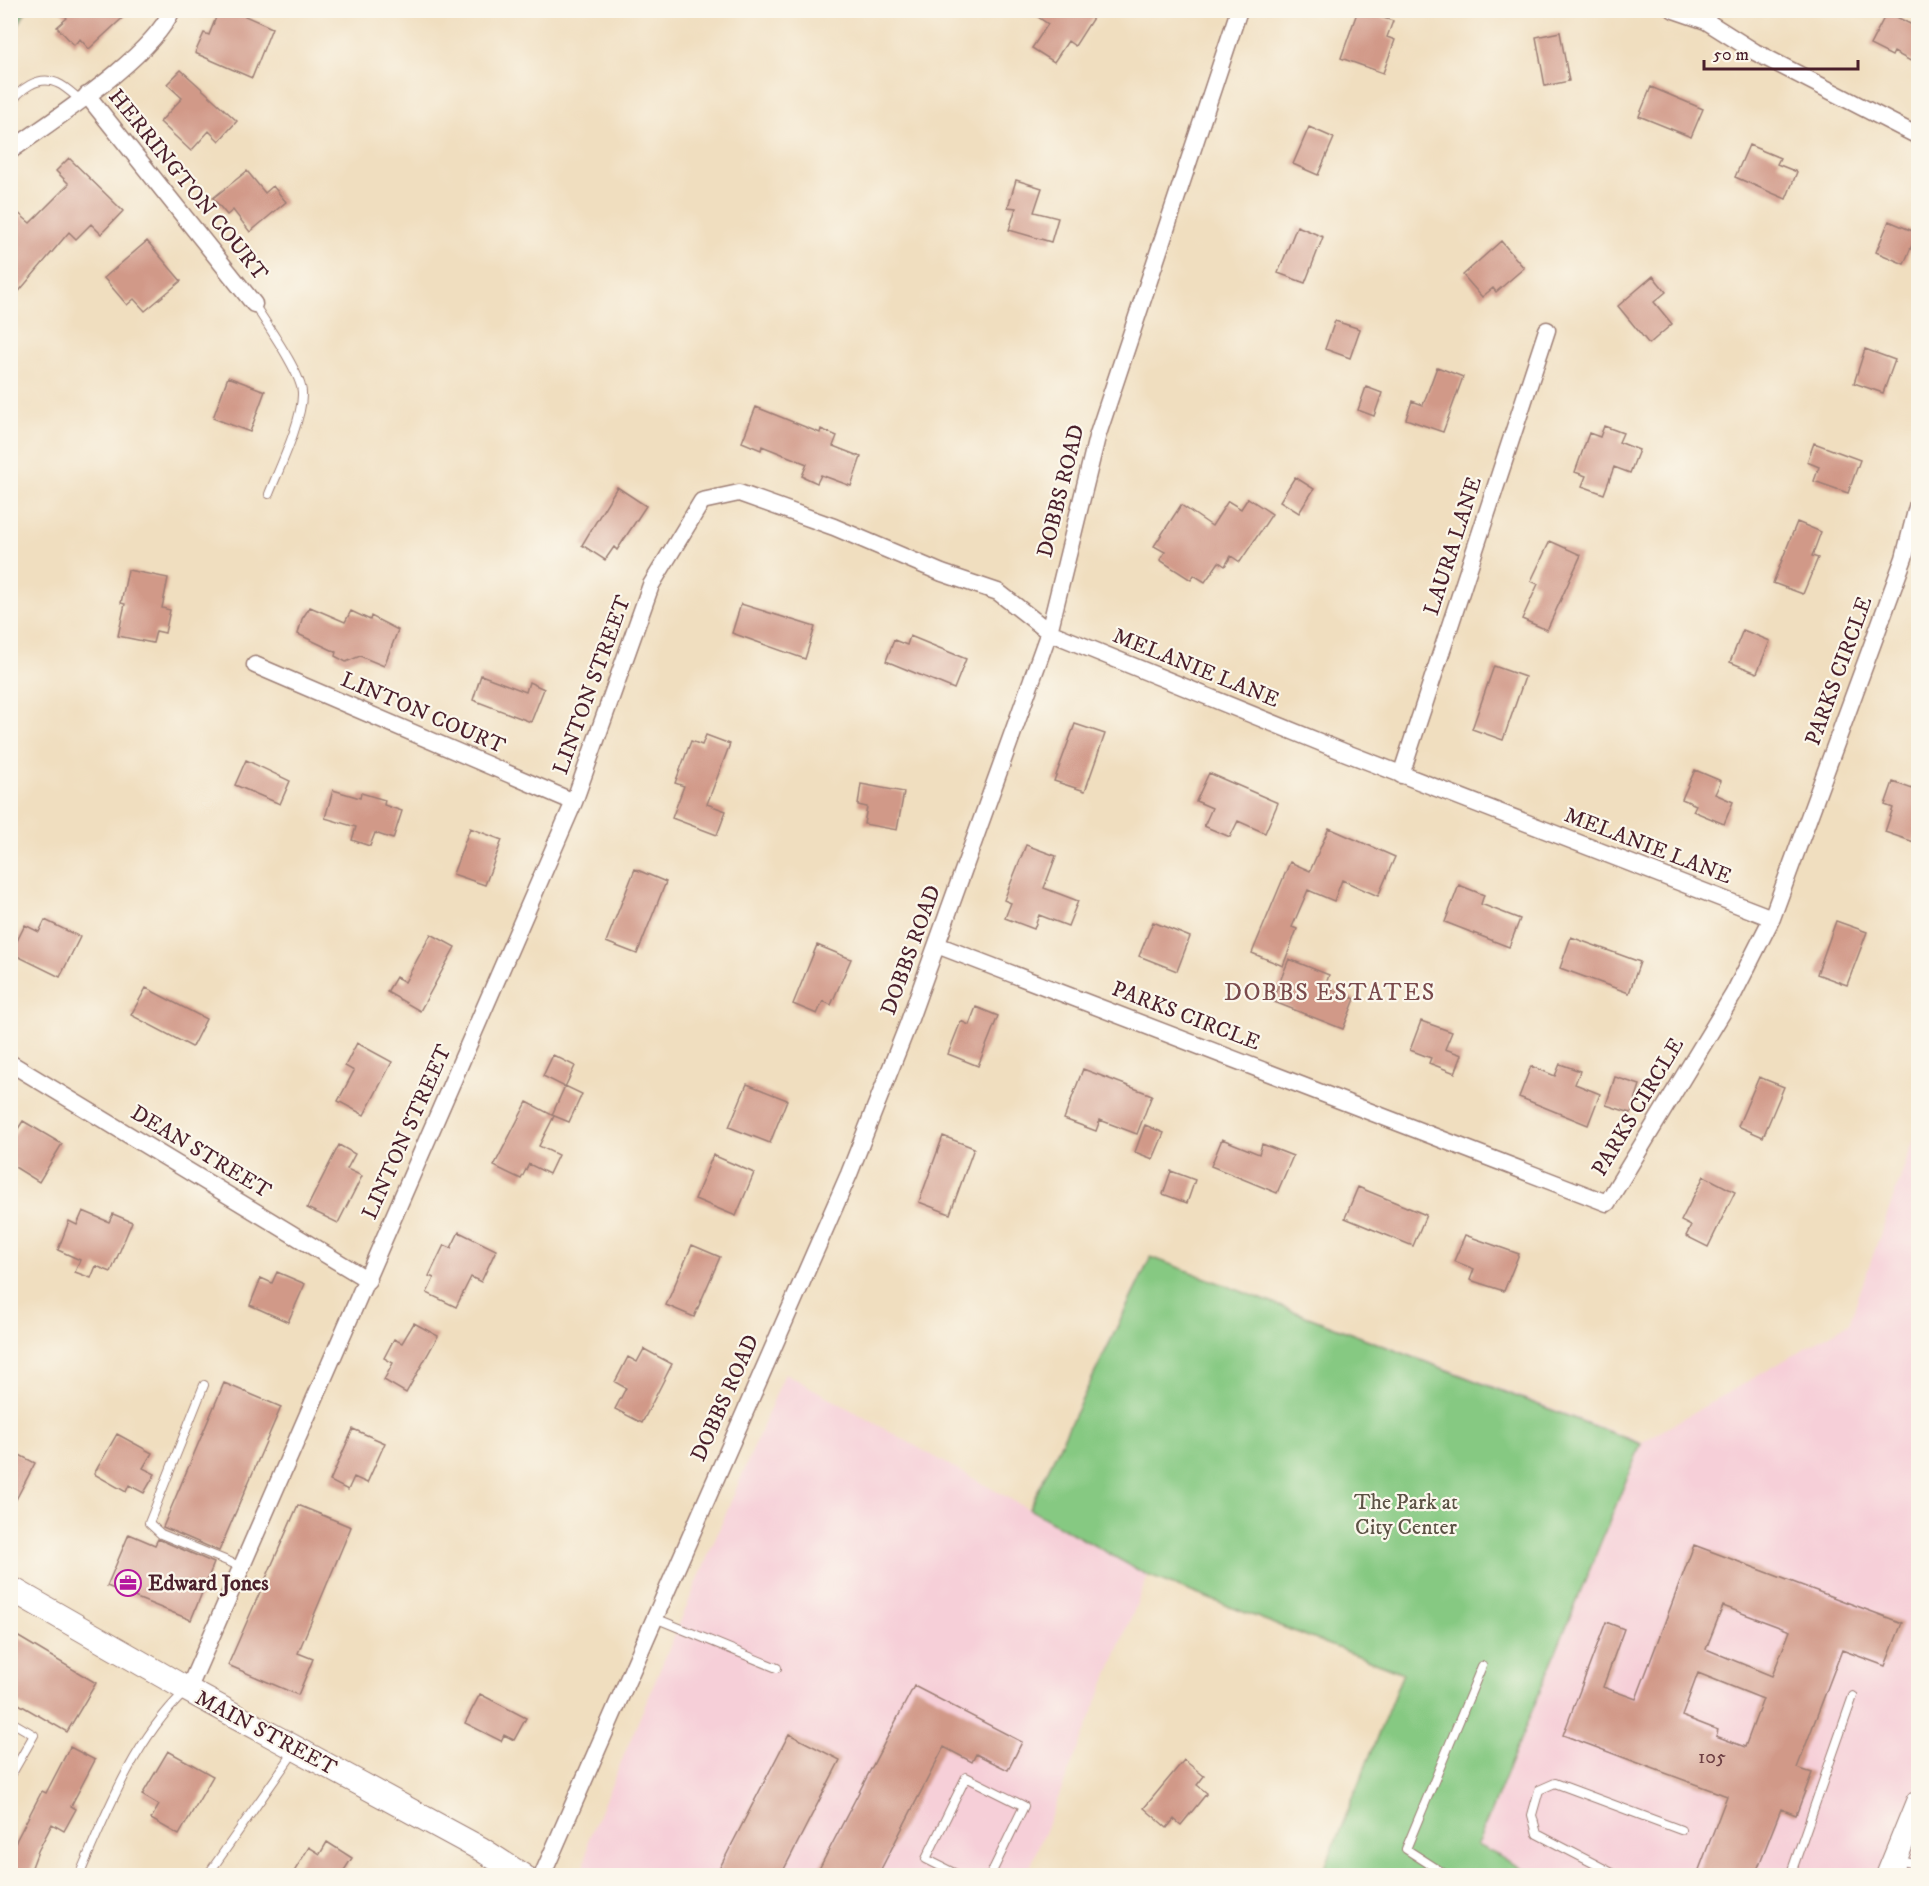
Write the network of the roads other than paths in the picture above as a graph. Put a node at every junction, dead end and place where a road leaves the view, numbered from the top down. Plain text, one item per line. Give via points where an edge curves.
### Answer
1 (172, 10) edge
2 (1239, 10) edge
3 (1674, 10) edge
4 (84, 97) junction
5 (10, 106) edge
6 (1918, 136) edge
7 (10, 151) edge
8 (254, 304) joint
9 (1547, 330) dead end
10 (269, 494) dead end
11 (1918, 503) edge
12 (651, 585) joint
13 (1049, 632) junction
14 (255, 665) dead end
15 (1401, 775) junction
16 (574, 802) junction
17 (1772, 918) junction
18 (937, 945) junction
19 (10, 1064) edge
20 (368, 1280) junction
21 (204, 1385) dead end
22 (242, 1567) junction
23 (10, 1588) edge
24 (655, 1618) junction
25 (1482, 1665) dead end
26 (777, 1668) dead end
27 (188, 1690) junction
28 (1853, 1696) dead end
29 (10, 1721) edge
30 (296, 1749) junction
31 (10, 1777) edge
32 (1918, 1802) edge
33 (1682, 1830) dead end
34 (1892, 1866) edge
35 (1918, 1866) edge
36 (79, 1875) edge
37 (207, 1875) edge
38 (523, 1875) edge
39 (542, 1875) edge
40 (960, 1875) edge
41 (990, 1875) edge
42 (1448, 1875) edge
43 (1618, 1875) edge
44 (1790, 1875) edge

1 - 4 street via 168,21 143,51
2 - 13 street, DOBBS ROAD via 1097,437
3 - 6 street via 1706,21 1755,52
4 - 5 lane via 45,80 27,86
4 - 7 street
4 - 8 street, HERRINGTON COURT
8 - 10 lane via 302,391 301,408
9 - 15 street, LAURA LANE
11 - 17 street, PARKS CIRCLE via 1904,558
12 - 13 street, MELANIE LANE via 702,501 739,493 998,592
12 - 16 street, LINTON STREET
13 - 15 street, MELANIE LANE
13 - 18 street, DOBBS ROAD
14 - 16 street, LINTON COURT
15 - 17 street, MELANIE LANE
16 - 20 street, LINTON STREET
17 - 18 street, PARKS CIRCLE via 1733,995 1607,1203
18 - 24 street, DOBBS ROAD via 849,1174
19 - 20 street, DEAN STREET
20 - 22 street, LINTON STREET
21 - 22 lane via 148,1523 161,1534
22 - 27 street, LINTON STREET
23 - 27 main road, MAIN STREET
24 - 26 lane
24 - 39 street, DOBBS ROAD
25 - 42 lane via 1406,1849
27 - 30 main road, MAIN STREET
27 - 36 lane via 161,1719 136,1759
28 - 44 lane
29 - 31 lane via 34,1735
30 - 37 lane
30 - 38 main road, MAIN STREET
32 - 34 main road
33 - 43 lane via 1555,1783 1539,1790 1532,1815 1537,1834
34 - 35 lane
40 - 41 lane via 926,1859 966,1777 1024,1806

